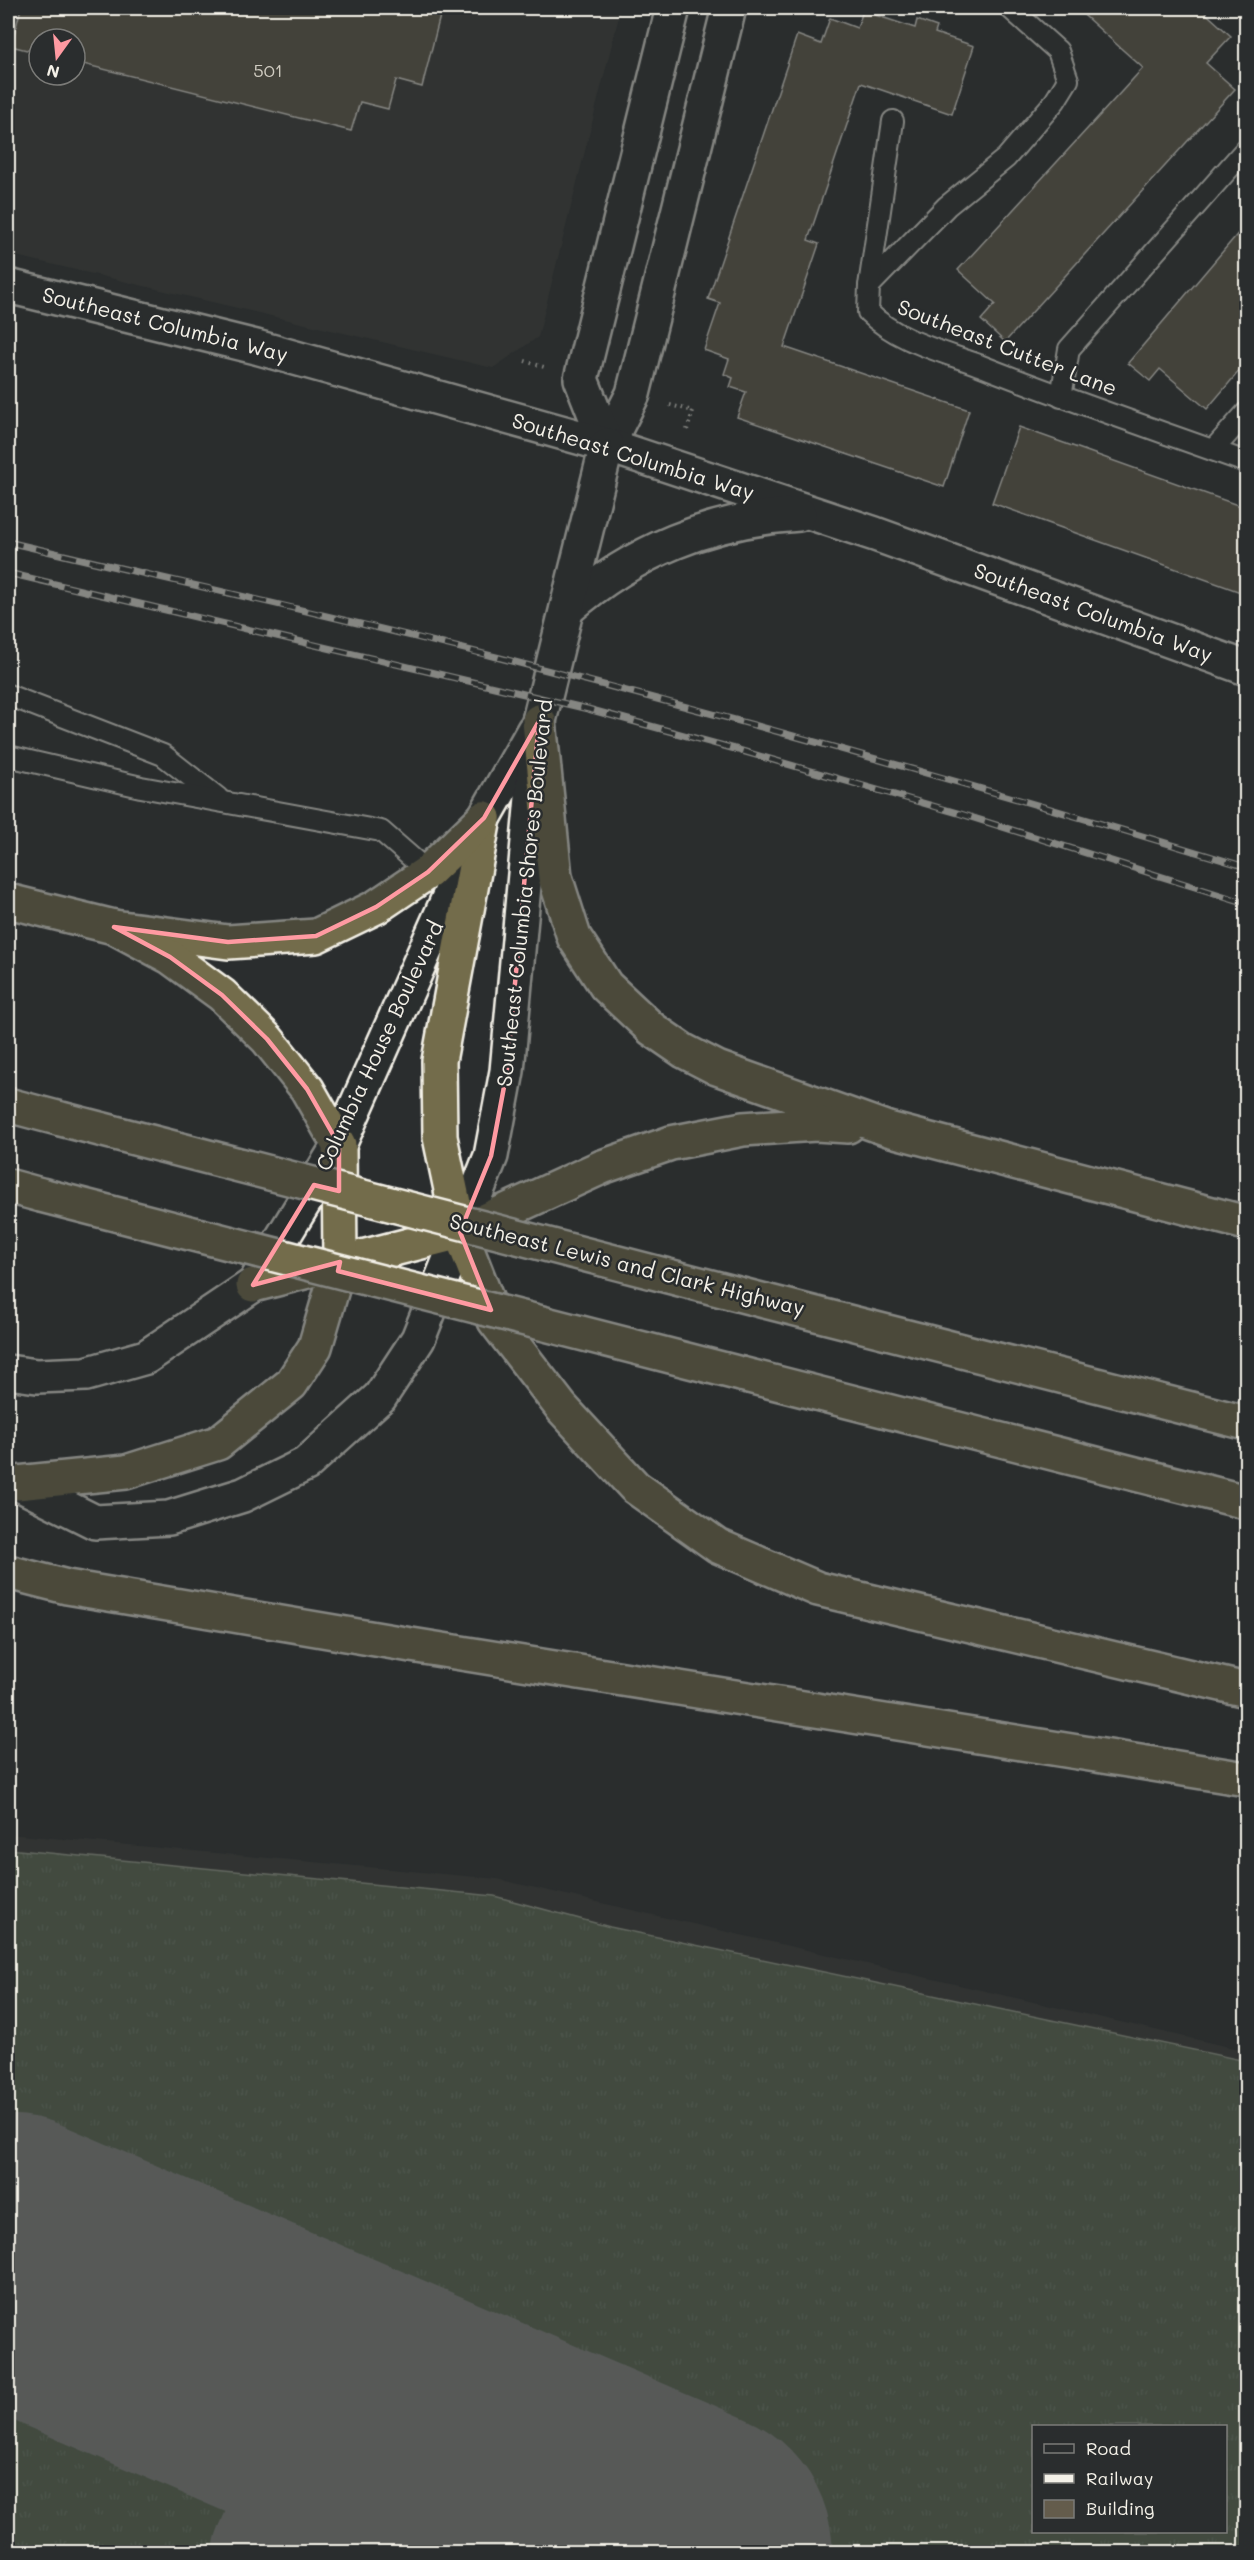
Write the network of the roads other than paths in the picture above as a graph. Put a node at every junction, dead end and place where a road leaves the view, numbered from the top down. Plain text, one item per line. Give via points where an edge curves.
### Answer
1 (673, 8) edge
2 (729, 8) edge
3 (1010, 8) edge
4 (893, 121) dead end
5 (1246, 149) edge
6 (8, 286) edge
7 (869, 286) junction
8 (1061, 397) junction
9 (1246, 412) edge
10 (607, 445) junction
11 (1213, 450) junction
12 (1246, 462) edge
13 (813, 513) junction
14 (567, 609) junction
15 (1246, 668) edge
16 (8, 695) edge
17 (540, 721) junction
18 (8, 756) edge
19 (220, 800) junction
20 (484, 818) junction
21 (428, 872) junction
22 (8, 901) edge
23 (114, 927) junction
24 (8, 1106) edge
25 (888, 1129) junction
26 (339, 1145) junction
27 (8, 1186) edge
28 (1246, 1223) edge
29 (460, 1232) junction
30 (340, 1262) junction
31 (254, 1286) junction
32 (8, 1372) edge
33 (1246, 1423) edge
34 (12, 1482) edge
35 (1246, 1502) edge
36 (8, 1572) edge
37 (1246, 1690) edge
38 (1246, 1779) edge

1 - 10 street via 581,379
2 - 10 street, Southeast Columbia Shores Boulevard via 633,394
3 - 7 lane, Southeast Cutter Lane via 1058,51 1068,80 1006,158 947,206
4 - 7 lane
5 - 8 lane via 1069,349
6 - 10 street, Southeast Columbia Way via 256,347
7 - 8 lane, Southeast Cutter Lane via 868,312 882,326
8 - 11 lane, Southeast Cutter Lane
9 - 11 lane
10 - 13 street, Southeast Columbia Way
10 - 14 street, Southeast Columbia Shores Boulevard
11 - 12 lane, Southeast Cutter Lane
13 - 14 street via 720,526 676,540 618,570
13 - 15 street, Southeast Columbia Way
14 - 17 street, Southeast Columbia Shores Boulevard
16 - 19 lane via 163,755
17 - 20 street, Columbia House Boulevard
17 - 25 highway via 555,878 574,937 606,986 652,1029 717,1068
17 - 29 street, Southeast Columbia Shores Boulevard via 507,1071 491,1156
18 - 19 lane via 141,787
19 - 21 lane via 381,831
20 - 21 highway
20 - 26 street, Columbia House Boulevard
20 - 29 highway via 439,1062 440,1137
21 - 23 highway via 376,907 316,936 228,942
22 - 23 highway
23 - 26 highway via 170,957 222,995 267,1039 307,1089
24 - 33 highway, Southeast Lewis and Clark Highway, bridge
25 - 28 highway
25 - 29 highway via 816,1124 764,1127 671,1143 602,1167
26 - 30 highway
26 - 31 street, Columbia House Boulevard
27 - 35 highway, bridge
29 - 30 highway
29 - 34 street via 418,1339 380,1397 306,1464 243,1495 169,1518 94,1522
29 - 37 highway via 495,1321 561,1408 635,1487 718,1546 818,1588
30 - 31 highway
30 - 34 highway via 315,1347 291,1384 218,1443 126,1472
31 - 32 street, Columbia House Boulevard via 146,1357 86,1374 36,1376
36 - 38 highway via 67,1587 411,1646

